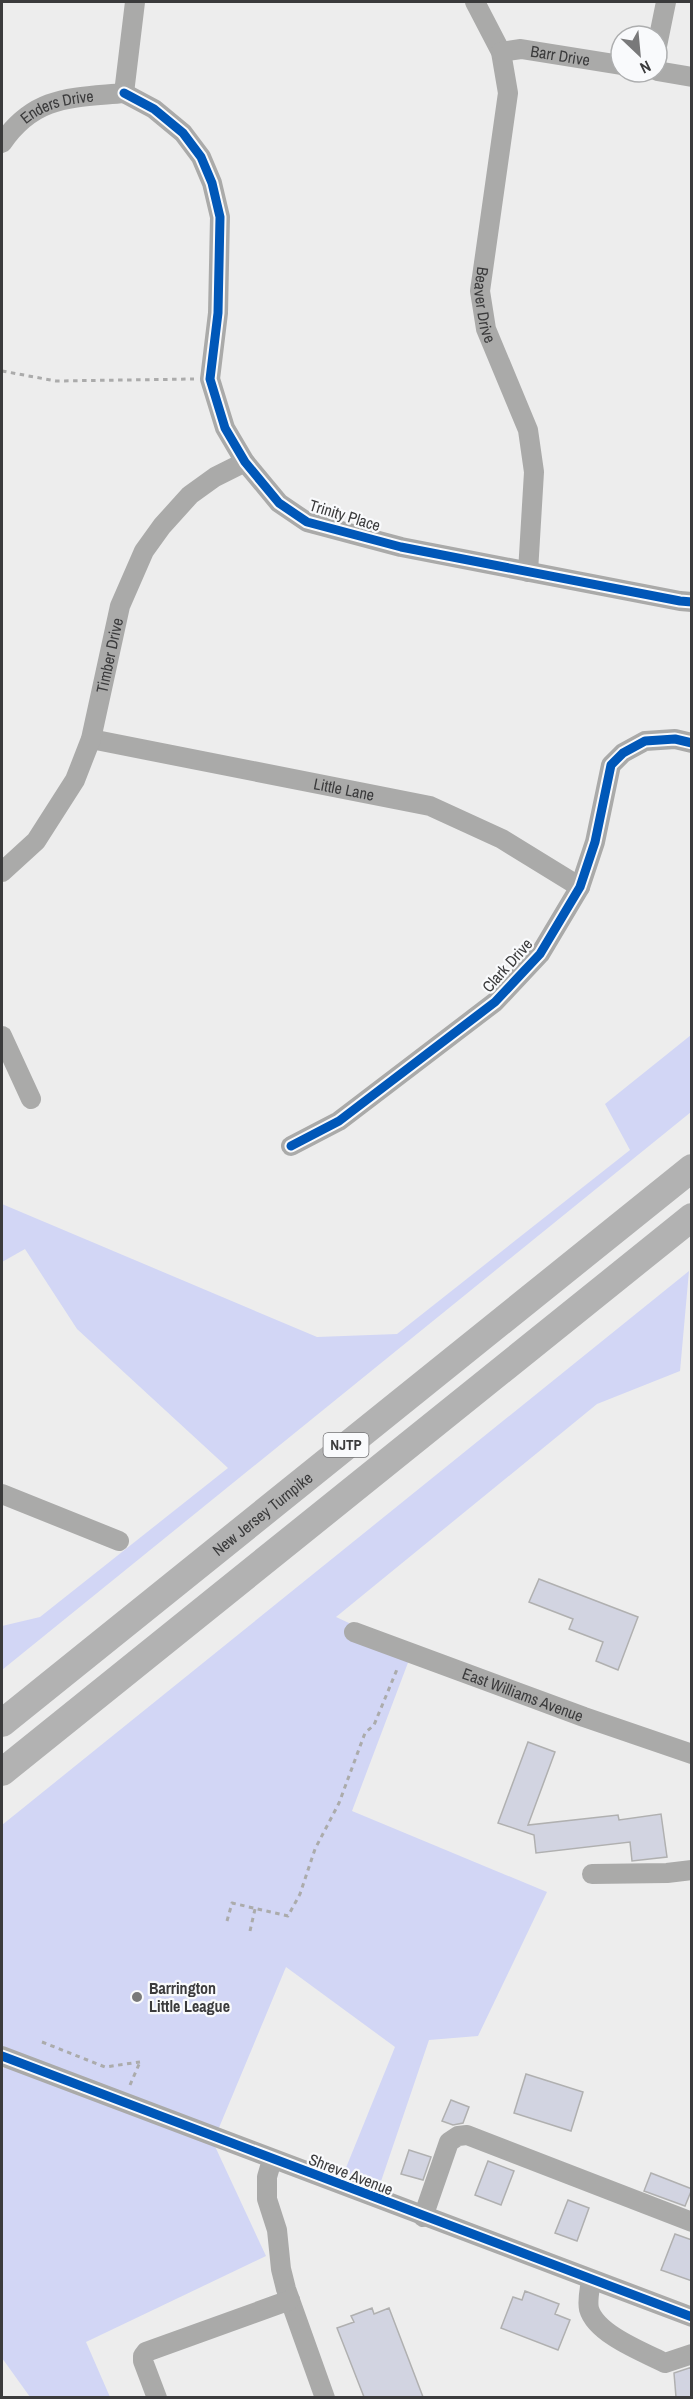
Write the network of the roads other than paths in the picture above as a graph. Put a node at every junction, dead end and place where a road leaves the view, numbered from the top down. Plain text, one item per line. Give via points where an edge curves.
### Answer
1 (135, 2) edge
2 (475, 2) edge
3 (666, 2) edge
4 (662, 24) edge
5 (501, 52) junction
6 (609, 63) edge
7 (669, 73) edge
8 (692, 77) edge
9 (124, 93) junction
10 (2, 142) edge
11 (245, 462) junction
12 (528, 572) junction
13 (692, 602) edge
14 (91, 739) junction
15 (692, 743) edge
16 (2, 872) edge
17 (580, 887) junction
18 (2, 1036) edge
19 (31, 1099) dead end
20 (291, 1146) dead end
21 (692, 1168) edge
22 (692, 1217) edge
23 (2, 1494) edge
24 (119, 1541) dead end
25 (354, 1632) dead end
26 (2, 1723) edge
27 (692, 1754) edge
28 (2, 1772) edge
29 (692, 1870) edge
30 (592, 1874) dead end
31 (2, 2056) edge
32 (272, 2160) junction
33 (423, 2217) junction
34 (692, 2222) edge
35 (591, 2280) junction
36 (290, 2300) junction
37 (692, 2317) edge
38 (692, 2354) edge
39 (157, 2397) edge
40 (325, 2397) edge

1 - 9 street
2 - 5 street, Beaver Drive
3 - 4 street
5 - 6 street, Barr Drive via 521,49
5 - 12 street, Beaver Drive via 508,93 480,291 486,329 528,430 534,472
7 - 8 street
9 - 10 street, Enders Drive via 58,100 34,110
9 - 11 street, Trinity Place via 154,109 183,133 201,157 212,183 220,217 218,313 210,379 225,428
11 - 12 street, Trinity Place via 279,503 307,522 400,547
11 - 14 street, Timber Drive via 214,477 190,495 144,551 120,606
12 - 13 street, Trinity Place
14 - 16 street, Timber Drive via 75,780 36,841
14 - 17 street, Little Lane via 430,806 502,839
15 - 17 street, Clark Drive via 675,739 645,741 611,765 595,842
17 - 20 street, Clark Drive via 540,954 495,1002 339,1121
18 - 19 street
21 - 26 highway, New Jersey Turnpike / NJTP
22 - 28 highway, NJTP
23 - 24 street
25 - 27 street, East Williams Avenue
29 - 30 street
31 - 32 street, Shreve Avenue
32 - 33 street, Shreve Avenue
32 - 36 street via 267,2199
33 - 34 street via 449,2142 467,2135
33 - 35 street, Shreve Avenue
35 - 37 street, Shreve Avenue
35 - 38 street via 588,2307 615,2338 665,2363
36 - 39 street via 146,2352 143,2361
36 - 40 street

